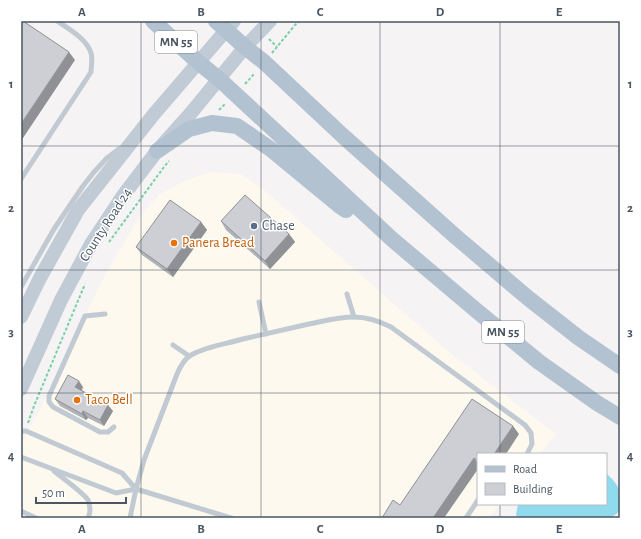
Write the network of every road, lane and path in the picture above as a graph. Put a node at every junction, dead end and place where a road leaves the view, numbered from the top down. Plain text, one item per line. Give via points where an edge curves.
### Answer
1 (57, 21) edge
2 (153, 21) edge
3 (270, 21) edge
4 (300, 21) edge
5 (226, 24) edge
6 (245, 47) junction
7 (198, 62) junction
8 (264, 62) junction
9 (219, 79) junction
10 (235, 95) junction
11 (215, 123) junction
12 (136, 136) junction
13 (163, 156) junction
14 (21, 179) edge
15 (393, 240) junction
16 (106, 247) dead end
17 (88, 278) dead end
18 (21, 287) edge
19 (347, 294) dead end
20 (259, 302) dead end
21 (105, 314) dead end
22 (21, 317) edge
23 (354, 317) junction
24 (266, 334) junction
25 (174, 345) dead end
26 (189, 356) junction
27 (620, 366) edge
28 (21, 389) edge
29 (620, 417) edge
30 (114, 427) dead end
31 (22, 431) edge
32 (527, 453) edge
33 (21, 457) edge
34 (50, 468) junction
35 (136, 489) junction
36 (477, 502) edge
37 (21, 511) edge
38 (36, 518) edge
39 (88, 518) edge
40 (130, 518) edge
41 (231, 518) edge
42 (466, 518) edge

1 - 14 lane via 87,44 92,54 91,72
2 - 7 main road, MN 55
3 - 6 street, County Road 24
4 - 8 path
5 - 6 main road, MN 55
5 - 7 street, County Road 24
6 - 8 main road, MN 55
6 - 9 street, County Road 24
7 - 9 main road, MN 55
7 - 12 street, County Road 24
8 - 10 path
8 - 27 main road, MN 55 via 455,236 528,298
9 - 10 main road, MN 55
9 - 13 street, County Road 24 via 191,114
10 - 11 path via 214,114
10 - 15 main road, MN 55
11 - 13 main road via 189,129
11 - 15 main road via 237,126 272,150 340,206
12 - 18 lane via 107,158 83,186 54,229
12 - 22 street, County Road 24 via 78,210
13 - 16 path via 164,167
13 - 28 street, County Road 24 via 122,197 91,244 61,300
15 - 29 main road, MN 55 via 539,362
17 - 31 path via 30,419
19 - 23 lane
20 - 24 lane
21 - 30 lane via 86,316 49,396 49,402 53,407 100,432 108,432
23 - 24 lane via 340,317
23 - 32 lane via 380,321 391,327 525,425 531,433 532,444
24 - 26 lane via 208,348
25 - 26 lane
26 - 35 lane via 176,374
31 - 35 lane via 122,473
33 - 34 lane
34 - 35 lane via 116,493
34 - 39 lane via 87,498 90,507
35 - 40 lane
35 - 41 lane
36 - 42 lane
37 - 38 lane

